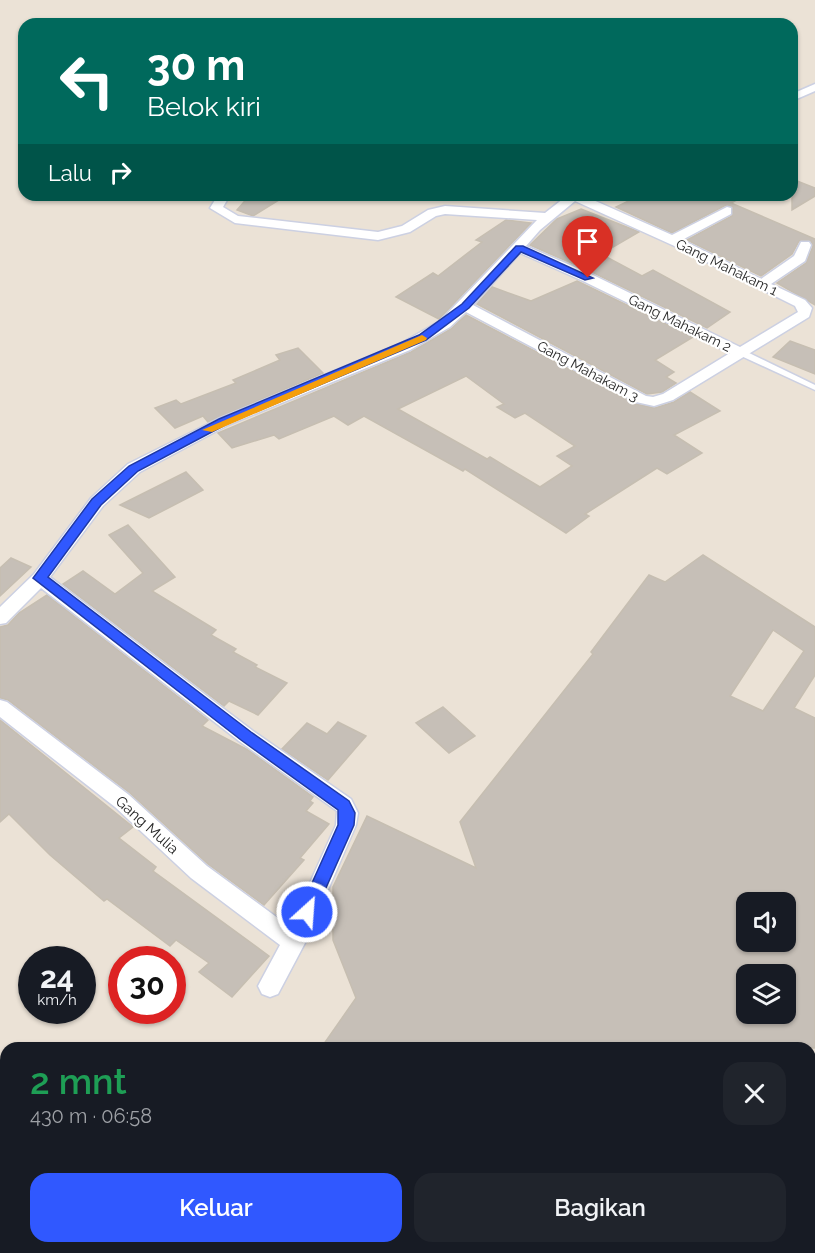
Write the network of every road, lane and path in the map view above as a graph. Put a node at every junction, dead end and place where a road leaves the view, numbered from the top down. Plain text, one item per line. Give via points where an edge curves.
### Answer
1 (815, 87) edge
2 (798, 95) edge
3 (220, 201) edge
4 (567, 201) edge
5 (588, 201) edge
6 (727, 211) dead end
7 (547, 217) junction
8 (673, 240) junction
9 (805, 246) dead end
10 (519, 248) junction
11 (762, 284) junction
12 (465, 306) junction
13 (742, 353) junction
14 (815, 388) edge
15 (40, 578) junction
16 (0, 618) edge
17 (0, 707) edge
18 (293, 942) junction
19 (270, 986) dead end

1 - 2 street
3 - 7 street via 216,208 235,219 378,236 406,229 445,210
4 - 7 street
5 - 8 street, Gang Mahakam 1
6 - 8 street
7 - 10 street
8 - 11 street, Gang Mahakam 1
9 - 11 street via 800,258
10 - 12 street
10 - 13 street, Gang Mahakam 2
11 - 13 street, Gang Mahakam 1 via 800,303 806,311
12 - 13 street, Gang Mahakam 3 via 648,401 668,397
12 - 15 street via 445,324 405,347 223,422 134,468 97,502
13 - 14 lane
15 - 16 street
15 - 18 street via 246,736 344,805 348,813 346,825
17 - 18 street, Gang Mulia via 122,801 199,872
18 - 19 street

